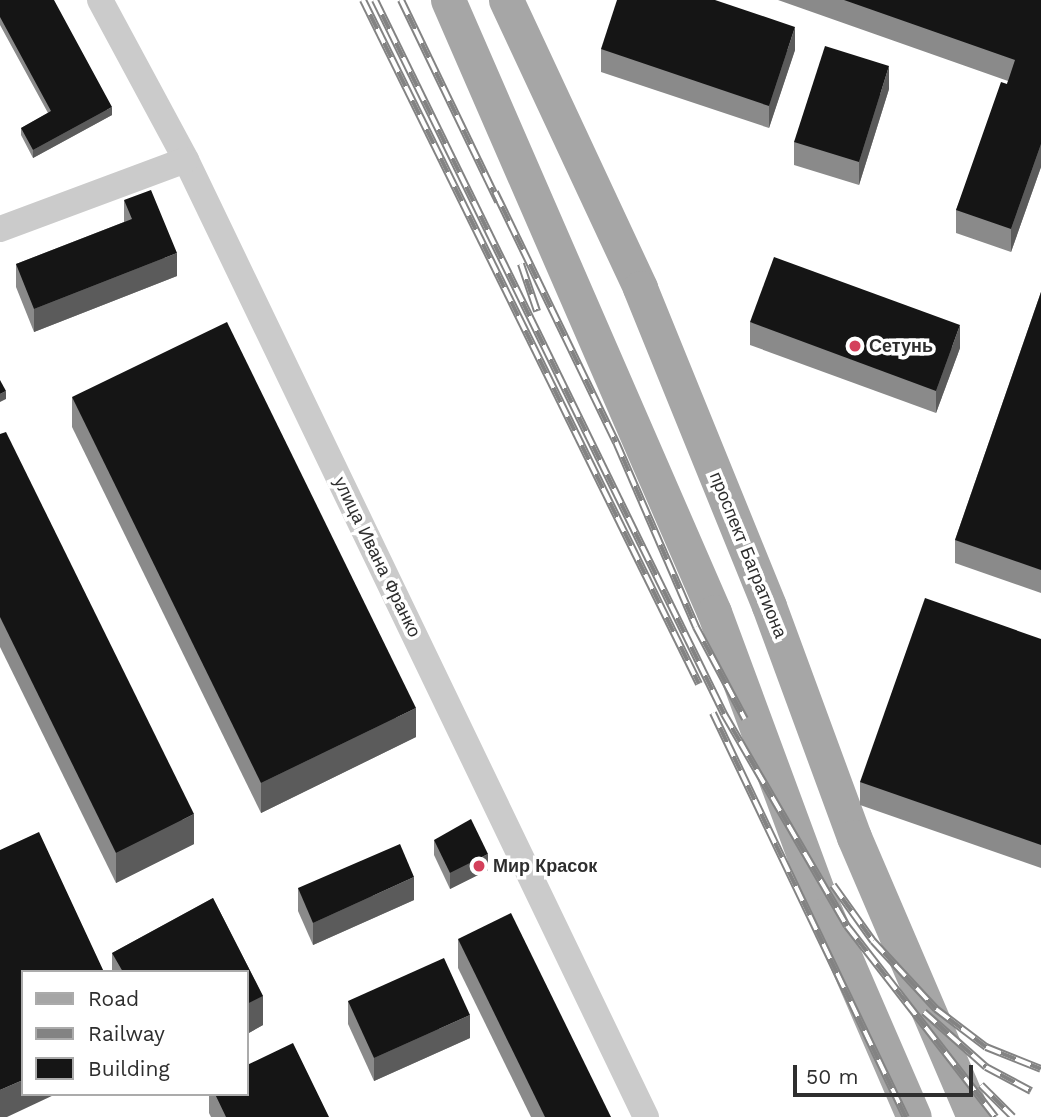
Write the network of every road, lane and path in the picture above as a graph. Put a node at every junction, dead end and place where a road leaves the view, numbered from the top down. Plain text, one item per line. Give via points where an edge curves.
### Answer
1 (100, 0) edge
2 (448, 0) edge
3 (506, 0) edge
4 (186, 160) junction
5 (0, 229) edge
6 (646, 1117) edge
7 (914, 1117) edge
8 (974, 1117) edge

1 - 4 street, улица Ивана Франко
2 - 7 main road via 714,612 826,914
3 - 8 main road, проспект Багратиона via 640,288 783,642 854,837
4 - 5 street
4 - 6 street, улица Ивана Франко

